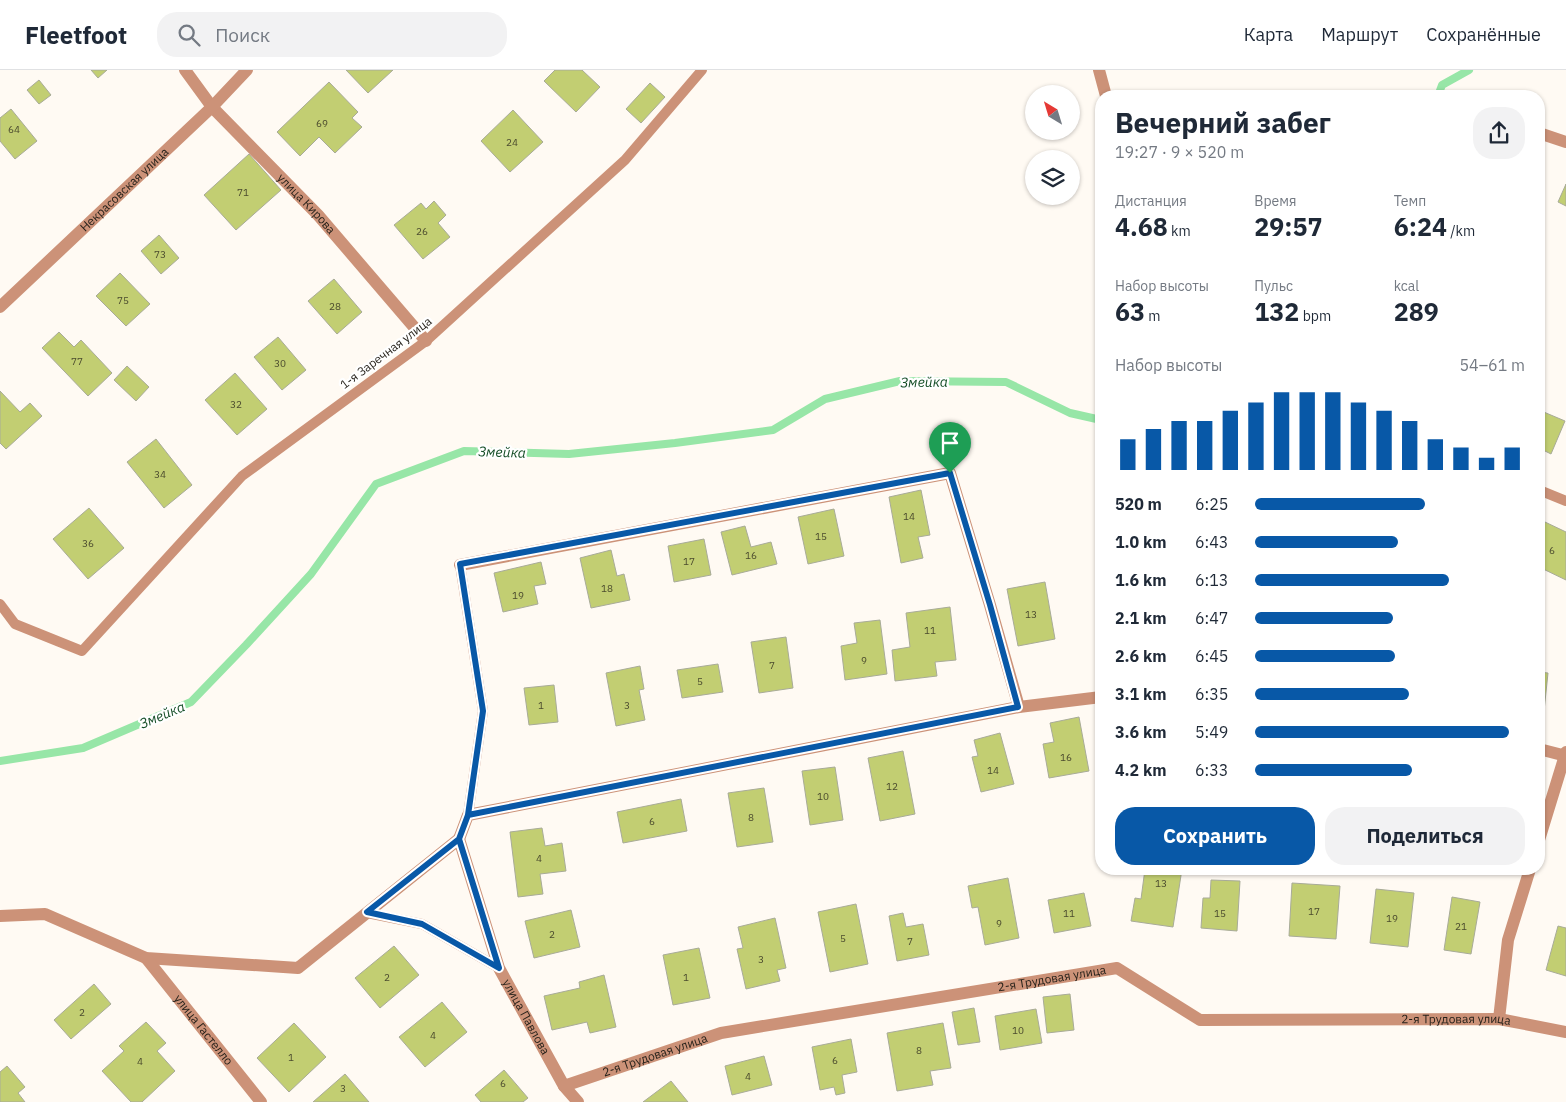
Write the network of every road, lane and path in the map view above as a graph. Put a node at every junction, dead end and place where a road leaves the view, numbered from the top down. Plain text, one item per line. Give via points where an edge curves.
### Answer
1 (185, 70) edge
2 (247, 70) edge
3 (702, 70) edge
4 (1099, 70) edge
5 (1104, 90) edge
6 (212, 107) junction
7 (1545, 135) edge
8 (1566, 142) edge
9 (0, 307) edge
10 (426, 341) junction
11 (1545, 492) edge
12 (1566, 501) edge
13 (460, 564) joint
14 (0, 604) edge
15 (1095, 698) edge
16 (1018, 707) junction
17 (1545, 750) edge
18 (1566, 754) edge
19 (468, 815) junction
20 (1545, 821) edge
21 (459, 839) junction
22 (1528, 875) edge
23 (367, 912) junction
24 (0, 916) edge
25 (146, 958) junction
26 (499, 968) junction
27 (1499, 1019) junction
28 (1566, 1032) edge
29 (564, 1086) junction
30 (261, 1102) edge
31 (578, 1102) edge

1 - 6 street, улица Кирова
2 - 6 street, Некрасовская улица
3 - 10 lane, 1-я Заречная улица via 625,160
4 - 5 street
6 - 9 street, Некрасовская улица
6 - 10 street, улица Кирова via 318,215
7 - 8 street
10 - 14 lane, 1-я Заречная улица via 242,476 82,651 15,624
11 - 12 lane
13 - 16 street via 950,473
13 - 19 lane via 483,711
15 - 16 street
16 - 19 street
17 - 18 street
18 - 20 street
19 - 21 street
21 - 23 street
21 - 26 street, улица Павлова
22 - 27 street via 1508,940
23 - 25 street via 298,968
23 - 26 lane via 422,924
24 - 25 street via 45,914
25 - 30 street, улица Гастелло
26 - 29 street, улица Павлова
27 - 28 street, 2-я Трудовая улица
27 - 29 street, 2-я Трудовая улица via 1200,1020 1118,968 721,1034
29 - 31 street, улица Павлова

